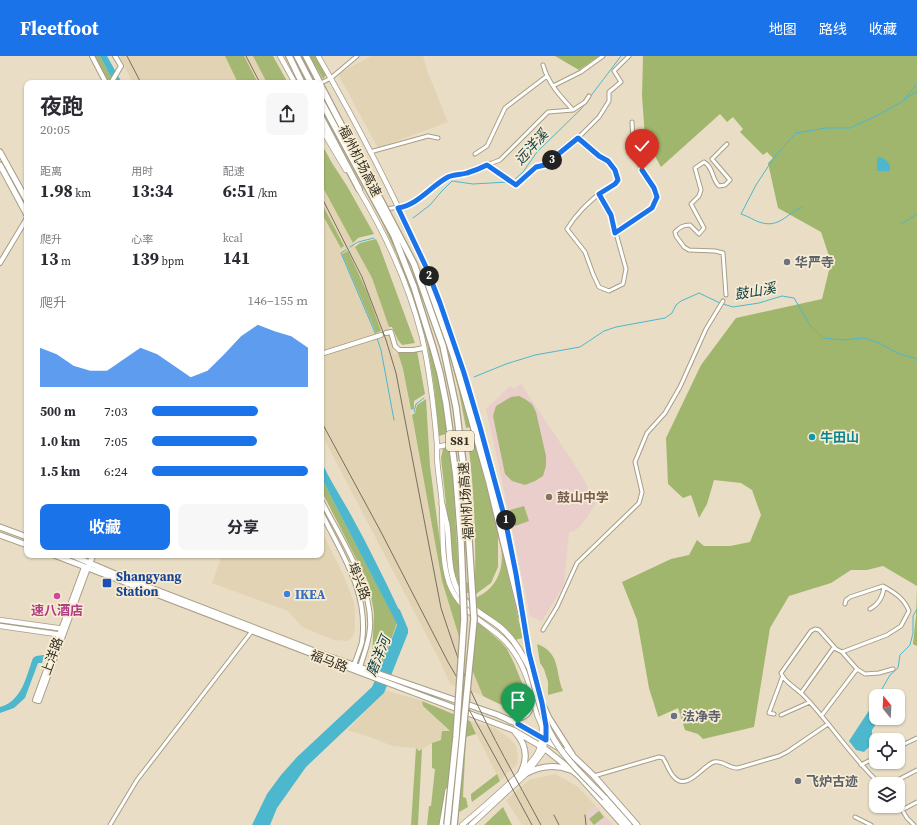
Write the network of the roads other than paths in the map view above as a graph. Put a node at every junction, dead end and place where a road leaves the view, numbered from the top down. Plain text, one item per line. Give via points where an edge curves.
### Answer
1 (92, 56) edge
2 (115, 56) edge
3 (280, 56) edge
4 (289, 56) edge
5 (296, 56) edge
6 (306, 56) edge
7 (318, 56) edge
8 (357, 56) edge
9 (603, 56) edge
10 (629, 56) edge
11 (543, 65) dead end
12 (547, 76) junction
13 (331, 78) junction
14 (104, 80) edge
15 (113, 80) edge
16 (293, 80) edge
17 (301, 80) edge
18 (309, 80) edge
19 (319, 80) edge
20 (324, 82) edge
21 (553, 86) junction
22 (324, 90) edge
23 (589, 96) dead end
24 (324, 107) edge
25 (573, 110) junction
26 (324, 122) edge
27 (632, 122) dead end
28 (324, 133) edge
29 (438, 138) dead end
30 (578, 138) junction
31 (728, 144) dead end
32 (0, 152) edge
33 (370, 152) junction
34 (475, 154) dead end
35 (0, 165) edge
36 (487, 165) junction
37 (359, 189) junction
38 (599, 194) junction
39 (24, 196) edge
40 (398, 208) junction
41 (24, 209) edge
42 (371, 211) junction
43 (24, 223) edge
44 (615, 233) junction
45 (0, 263) edge
46 (414, 264) junction
47 (726, 295) dead end
48 (723, 301) dead end
49 (424, 348) junction
50 (324, 353) edge
51 (483, 437) junction
52 (437, 447) junction
53 (442, 504) junction
54 (324, 506) edge
55 (324, 518) edge
56 (0, 527) edge
57 (0, 534) edge
58 (24, 536) edge
59 (24, 544) edge
60 (64, 558) edge
61 (76, 558) edge
62 (87, 558) edge
63 (91, 558) edge
64 (87, 565) junction
65 (884, 587) junction
66 (845, 604) dead end
67 (870, 609) dead end
68 (522, 616) junction
69 (0, 620) edge
70 (0, 626) edge
71 (64, 629) junction
72 (543, 630) dead end
73 (252, 631) junction
74 (61, 634) junction
75 (834, 647) junction
76 (842, 652) junction
77 (354, 665) junction
78 (360, 667) junction
79 (858, 669) junction
80 (893, 669) dead end
81 (373, 675) junction
82 (782, 678) junction
83 (390, 681) junction
84 (801, 693) junction
85 (533, 696) junction
86 (37, 701) dead end
87 (810, 702) junction
88 (542, 703) junction
89 (774, 714) dead end
90 (781, 715) dead end
91 (822, 715) junction
92 (510, 720) junction
93 (828, 724) junction
94 (513, 730) junction
95 (917, 738) edge
96 (543, 739) junction
97 (905, 744) edge
98 (542, 746) junction
99 (573, 756) junction
100 (869, 761) edge
101 (861, 765) junction
102 (917, 770) edge
103 (524, 772) junction
104 (579, 776) junction
105 (594, 776) junction
106 (873, 777) edge
107 (904, 777) edge
108 (450, 781) junction
109 (608, 796) junction
110 (917, 802) edge
111 (905, 808) edge
112 (904, 813) edge
113 (855, 817) dead end
114 (110, 825) edge
115 (442, 825) edge
116 (447, 825) edge
117 (454, 825) edge
118 (462, 825) edge
119 (471, 825) edge
120 (623, 825) edge
121 (630, 825) edge
122 (637, 825) edge
123 (871, 825) edge
124 (914, 825) edge

1 - 14 street
2 - 15 street via 120,65
3 - 16 main road
4 - 17 highway
5 - 18 highway
6 - 19 highway, 福州机场高速 / S81
7 - 13 main road
8 - 13 street
9 - 21 street via 581,72
10 - 30 street via 614,70 622,82 609,92 609,101 599,117
11 - 12 street
12 - 21 street
12 - 34 street via 505,108 486,146
13 - 20 street
13 - 33 main road
21 - 25 street
22 - 46 highway, 福州机场高速 / S81, bridge
23 - 25 street
24 - 108 highway, 福州机场高速 / S81, bridge via 394,236 414,287 440,373 456,476 464,619 456,737
25 - 36 street via 548,112 500,160
26 - 37 highway
27 - 44 street via 634,156 657,197 652,208
28 - 37 main road
29 - 33 street via 428,136
30 - 36 street via 545,165 536,167 516,185
30 - 38 street via 608,161 615,170 618,180
31 - 47 street via 712,159 730,180 725,185 719,186 716,183 709,165 704,162 695,168 701,190 692,204 704,228 699,234 690,225 685,225 675,232 684,247 689,250 706,250 722,254
32 - 39 main road
33 - 40 main road
35 - 41 main road
36 - 40 street via 466,174 450,176 418,200
37 - 42 main road
38 - 44 street via 611,215
38 - 44 street via 574,216 567,228 585,252 598,287 609,291 623,284 626,269
40 - 42 street
40 - 51 main road via 440,303
42 - 49 main road via 407,291
43 - 45 street
46 - 68 highway, bridge via 433,299 453,354 489,482
46 - 117 highway, 福州机场高速 / S81, bridge via 443,346 456,407 465,479 474,620
48 - 72 street via 706,329 680,387 665,413 647,433 635,462 642,492 639,503 577,563 557,607
49 - 50 street via 399,350 386,333
49 - 52 main road via 432,386
51 - 52 main road
51 - 68 main road via 505,519
52 - 53 main road
53 - 85 main road via 445,563 450,585 469,612 510,647 523,669
53 - 109 main road, bridge via 450,563 459,592 472,608 507,634 519,649 529,667 551,734 566,757
54 - 78 street, 埠兴路 via 366,594 370,628
55 - 77 street, 埠兴路 via 354,577 362,603 361,643
56 - 58 main road
57 - 59 main road
60 - 64 main road, 福马路
61 - 64 main road, 福马路
62 - 64 main road
63 - 64 main road
64 - 71 street, 上洋路
64 - 73 main road, 福马路
64 - 77 main road, 福马路
65 - 66 street via 850,597
65 - 67 street via 880,602
65 - 76 street via 901,597 906,605 909,612 901,626 887,635
68 - 88 main road
69 - 71 main road
70 - 74 main road
71 - 74 street, 上洋路
73 - 81 main road, 福马路
73 - 114 street via 137,780
74 - 86 street, 上洋路
75 - 76 street
75 - 82 street via 819,630 811,630 783,668
75 - 84 street
76 - 79 street
77 - 78 main road, 福马路
78 - 81 main road, 福马路
79 - 80 street via 865,674
79 - 91 street
81 - 83 main road, 福马路
82 - 84 street
82 - 89 street via 768,713
83 - 92 main road, 福马路
83 - 94 main road, 福马路
84 - 87 street
85 - 92 main road via 529,713 524,717
85 - 96 main road via 542,724
87 - 90 street
87 - 91 street
88 - 96 main road via 546,726
88 - 99 main road
91 - 93 street
92 - 96 main road, 福马路
93 - 101 street
93 - 105 street via 779,756 733,769 720,762 714,762 687,781 675,779 663,758 659,757
94 - 98 main road, 福马路
94 - 103 main road via 525,750
95 - 97 street
96 - 98 main road
96 - 99 main road, 福马路
98 - 103 main road via 537,760
98 - 104 main road, 福马路
99 - 105 main road, 福马路
100 - 101 street
101 - 106 street
102 - 107 street
103 - 104 main road via 549,766 566,769
103 - 118 main road
103 - 119 main road
104 - 120 main road, 福马路
105 - 109 main road, 福马路
108 - 115 main road, bridge
108 - 116 highway, 福州机场高速 / S81, bridge
109 - 121 main road
109 - 122 main road, 福马路
110 - 111 street
112 - 124 street
113 - 123 street

